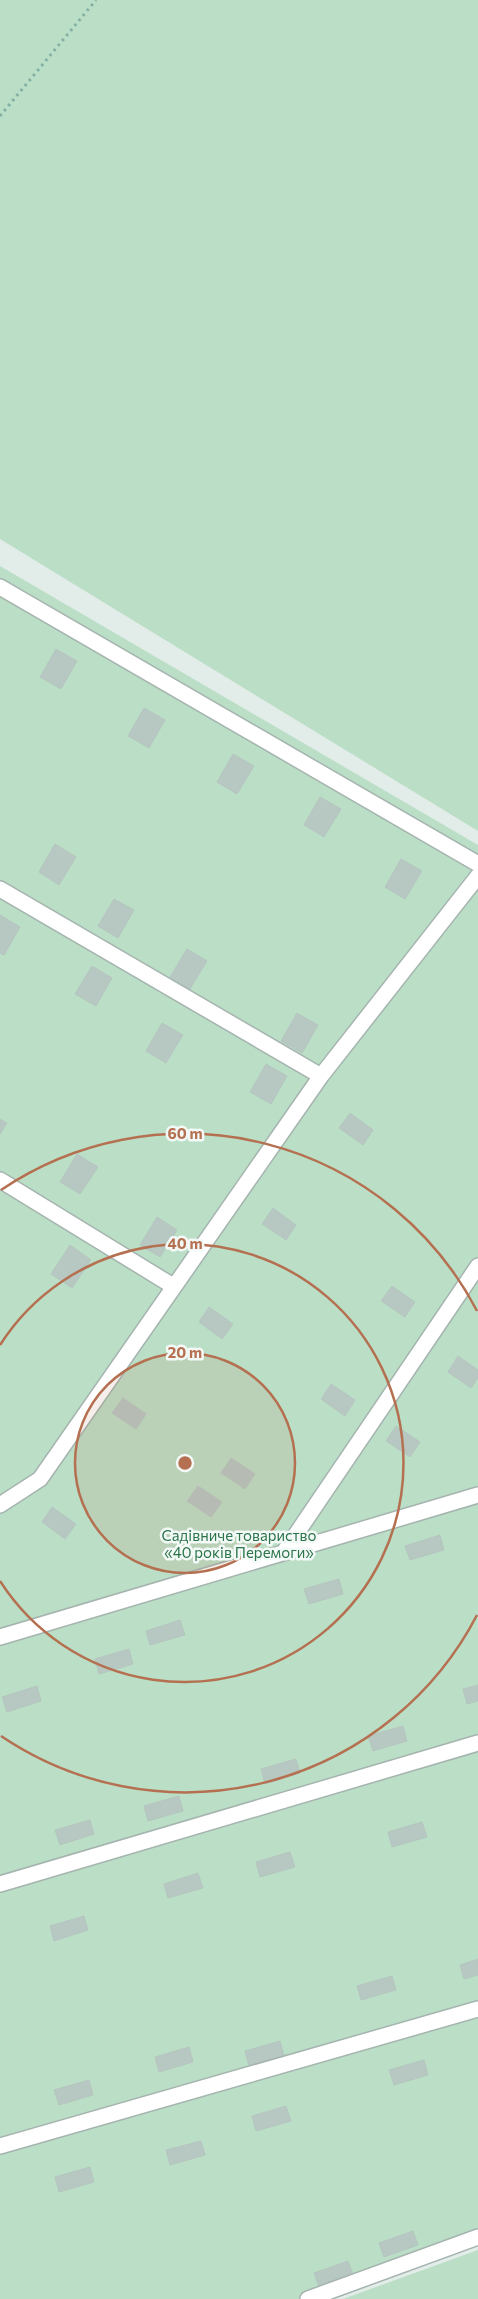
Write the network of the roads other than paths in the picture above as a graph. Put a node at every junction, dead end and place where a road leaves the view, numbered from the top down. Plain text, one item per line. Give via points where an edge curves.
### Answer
1 (0, 587) edge
2 (478, 864) edge
3 (478, 876) edge
4 (0, 889) edge
5 (321, 1076) junction
6 (0, 1180) edge
7 (478, 1266) edge
8 (173, 1286) junction
9 (478, 1495) edge
10 (0, 1505) edge
11 (284, 1552) junction
12 (0, 1637) edge
13 (478, 1743) edge
14 (0, 1884) edge
15 (478, 2010) edge
16 (0, 2146) edge
17 (478, 2237) edge
18 (308, 2299) edge

1 - 2 lane
3 - 5 lane
4 - 5 lane
5 - 8 lane
6 - 8 lane
7 - 11 lane
8 - 10 lane via 40,1479
9 - 11 lane
11 - 12 lane
13 - 14 lane
15 - 16 lane
17 - 18 lane

